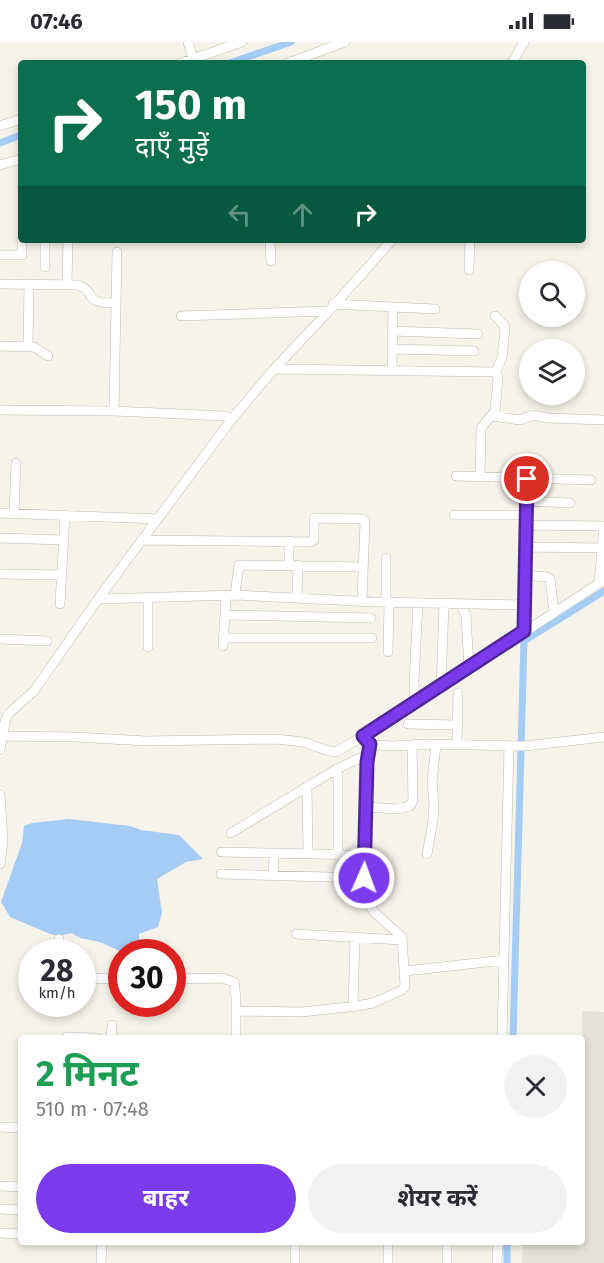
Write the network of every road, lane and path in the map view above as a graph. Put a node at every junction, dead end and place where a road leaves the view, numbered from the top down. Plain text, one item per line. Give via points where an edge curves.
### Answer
1 (189, 42) edge
2 (242, 42) edge
3 (345, 42) edge
4 (524, 42) edge
5 (193, 59) junction
6 (190, 60) edge
7 (296, 60) edge
8 (514, 60) edge
9 (18, 120) edge
10 (0, 126) edge
11 (18, 160) edge
12 (0, 165) edge
13 (22, 243) edge
14 (45, 243) edge
15 (68, 243) edge
16 (270, 243) edge
17 (389, 243) edge
18 (470, 243) edge
19 (117, 252) dead end
20 (0, 255) edge
21 (270, 261) dead end
22 (45, 267) dead end
23 (469, 270) dead end
24 (0, 284) edge
25 (29, 284) junction
26 (67, 284) junction
27 (115, 303) junction
28 (393, 307) junction
29 (331, 308) junction
30 (435, 309) dead end
31 (180, 316) dead end
32 (495, 316) dead end
33 (393, 331) junction
34 (478, 334) dead end
35 (0, 346) edge
36 (28, 346) junction
37 (392, 349) junction
38 (474, 351) dead end
39 (48, 356) dead end
40 (273, 369) junction
41 (392, 370) junction
42 (496, 372) junction
43 (0, 410) edge
44 (114, 411) junction
45 (492, 416) junction
46 (232, 419) junction
47 (604, 420) edge
48 (16, 463) dead end
49 (456, 476) dead end
50 (480, 477) junction
51 (527, 479) junction
52 (591, 480) dead end
53 (526, 501) junction
54 (570, 503) dead end
55 (0, 513) edge
56 (14, 514) junction
57 (65, 515) junction
58 (454, 515) dead end
59 (527, 515) junction
60 (158, 519) junction
61 (525, 525) junction
62 (604, 526) edge
63 (0, 538) edge
64 (63, 540) junction
65 (143, 540) junction
66 (289, 541) junction
67 (525, 547) junction
68 (603, 548) edge
69 (386, 558) dead end
70 (293, 565) junction
71 (363, 567) junction
72 (2, 574) dead end
73 (61, 575) junction
74 (524, 575) junction
75 (602, 581) edge
76 (231, 596) junction
77 (148, 597) junction
78 (297, 598) junction
79 (98, 599) junction
80 (362, 601) junction
81 (387, 602) junction
82 (418, 603) junction
83 (60, 604) dead end
84 (444, 604) junction
85 (460, 604) junction
86 (524, 605) junction
87 (554, 612) junction
88 (226, 615) junction
89 (372, 618) dead end
90 (524, 631) junction
91 (372, 638) dead end
92 (0, 639) edge
93 (47, 641) dead end
94 (148, 647) dead end
95 (388, 652) dead end
96 (469, 668) junction
97 (441, 686) junction
98 (458, 693) dead end
99 (415, 703) junction
100 (2, 721) edge
101 (408, 724) dead end
102 (458, 725) junction
103 (1, 736) edge
104 (604, 737) edge
105 (367, 741) junction
106 (436, 744) junction
107 (412, 745) junction
108 (457, 745) junction
109 (511, 746) junction
110 (0, 750) edge
111 (368, 754) junction
112 (338, 768) junction
113 (307, 787) junction
114 (0, 794) edge
115 (367, 807) junction
116 (231, 833) dead end
117 (221, 852) dead end
118 (274, 853) junction
119 (308, 854) junction
120 (427, 854) dead end
121 (338, 855) junction
122 (365, 855) junction
123 (0, 862) edge
124 (221, 874) dead end
125 (273, 876) junction
126 (364, 878) junction
127 (296, 934) dead end
128 (355, 937) junction
129 (402, 940) junction
130 (504, 960) junction
131 (405, 971) junction
132 (186, 979) edge
133 (353, 1006) junction
134 (236, 1011) junction
135 (112, 1025) dead end
136 (111, 1035) edge
137 (236, 1035) edge
138 (502, 1035) edge
139 (0, 1127) edge
140 (18, 1128) edge
141 (0, 1186) edge
142 (18, 1187) edge
143 (0, 1209) edge
144 (18, 1210) edge
145 (0, 1233) edge
146 (18, 1234) edge
147 (102, 1245) edge
148 (295, 1245) edge
149 (388, 1245) edge
150 (447, 1245) edge
151 (498, 1245) edge
152 (101, 1263) edge
153 (295, 1263) edge
154 (388, 1263) edge
155 (447, 1263) edge
156 (497, 1263) edge

1 - 5 street
2 - 5 street
3 - 7 street
4 - 8 street
5 - 6 street
9 - 10 street
11 - 12 street
13 - 20 street via 22,255
14 - 22 street
15 - 26 street
16 - 21 street
17 - 29 street
18 - 23 street
19 - 27 street
24 - 25 street
25 - 26 street
25 - 36 street
26 - 27 street via 84,286 98,303
27 - 44 street
28 - 29 street
28 - 30 street
28 - 33 street
29 - 31 street
29 - 40 street
32 - 42 street via 505,329
33 - 34 street
33 - 37 street
35 - 36 street
36 - 39 street
37 - 38 street
37 - 41 street
40 - 41 street
40 - 46 street
41 - 42 street
42 - 45 street
43 - 44 street
44 - 46 street
45 - 47 street
45 - 50 street via 481,428
46 - 60 street
48 - 56 street
49 - 50 street
50 - 51 street
51 - 52 street
51 - 53 street
53 - 54 street
53 - 59 street
55 - 56 street
56 - 57 street
57 - 60 street
57 - 64 street
58 - 59 street
59 - 61 street
60 - 65 street
61 - 62 street
61 - 67 street
62 - 68 street
63 - 64 street
64 - 73 street
65 - 66 street
65 - 79 street
66 - 70 street
66 - 71 street via 313,542 316,517 363,519
67 - 68 street
67 - 74 street
68 - 75 street
69 - 81 street
70 - 71 street
70 - 76 street via 239,565
70 - 78 street
71 - 80 street
72 - 73 street
73 - 83 street
74 - 86 street
74 - 87 street via 550,579
75 - 87 street
76 - 77 street
76 - 78 street
76 - 88 street
77 - 79 street
77 - 94 street
78 - 80 street
79 - 100 street via 34,691
80 - 81 street
81 - 82 street
81 - 95 street
82 - 84 street
82 - 99 street
84 - 85 street
84 - 97 street
85 - 86 street
85 - 96 street via 466,615
86 - 90 street
87 - 90 street
88 - 89 street
88 - 91 street via 223,642
90 - 96 street
92 - 93 street
96 - 97 street
97 - 99 street
98 - 102 street
99 - 105 street
100 - 103 street
101 - 102 street
102 - 108 street
103 - 105 street via 146,741 276,739 336,752
103 - 110 street
104 - 109 street
105 - 107 street via 394,747
105 - 111 street
106 - 107 street
106 - 108 street
106 - 120 street via 433,821
107 - 115 street via 410,806
108 - 109 street
109 - 130 street
111 - 112 street
111 - 115 street
112 - 113 street
112 - 121 street
113 - 116 street
113 - 119 street
114 - 123 street
115 - 122 street
117 - 118 street
118 - 119 street
118 - 125 street
119 - 121 street
121 - 122 street
122 - 126 street
124 - 125 street
125 - 126 street
126 - 129 street via 365,898
127 - 128 street
128 - 129 street
128 - 133 street
129 - 131 street
130 - 131 street
130 - 138 street
131 - 133 street via 402,990 373,1003
132 - 134 street via 231,979 236,986
133 - 134 street via 301,1012
134 - 137 street
135 - 136 street
139 - 140 street
141 - 142 street
143 - 144 street
145 - 146 street
147 - 152 street
148 - 153 street
149 - 154 street
150 - 155 street
151 - 156 street

